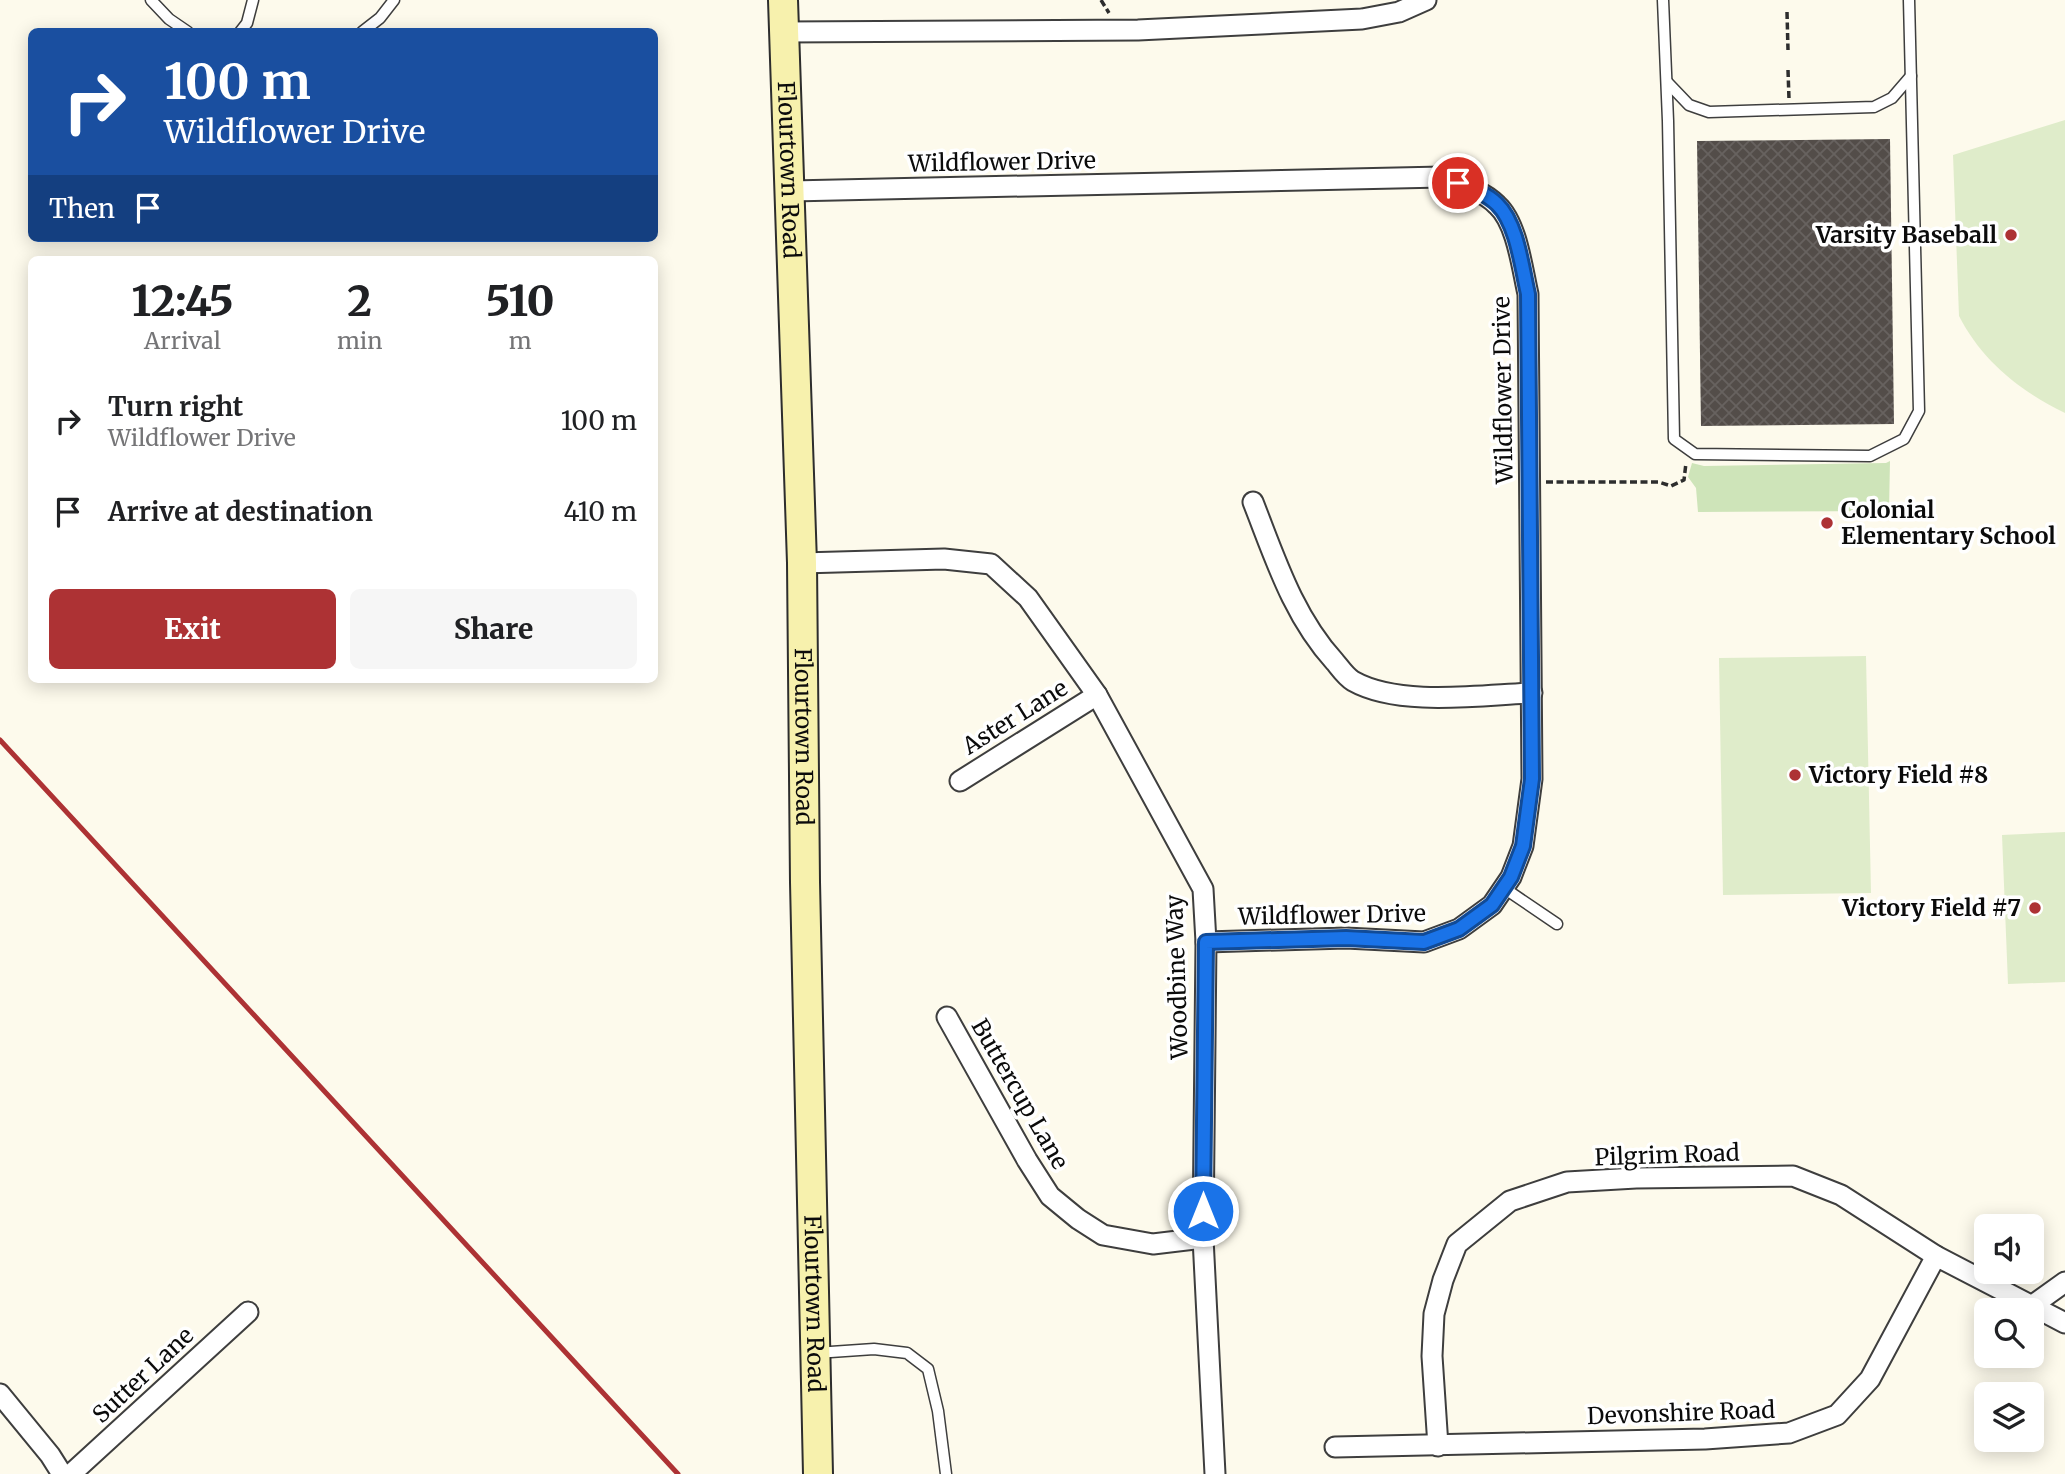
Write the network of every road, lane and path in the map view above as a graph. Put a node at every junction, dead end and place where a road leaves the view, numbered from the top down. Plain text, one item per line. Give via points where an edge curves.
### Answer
1 (151, 0) edge
2 (253, 0) edge
3 (394, 0) edge
4 (783, 0) edge
5 (1426, 0) edge
6 (1663, 0) edge
7 (1909, 0) edge
8 (1787, 12) dead end
9 (182, 28) edge
10 (243, 28) edge
11 (368, 28) edge
12 (785, 32) junction
13 (1788, 50) dead end
14 (1788, 70) dead end
15 (1911, 76) junction
16 (1667, 82) junction
17 (1788, 101) dead end
18 (791, 191) junction
19 (1687, 460) dead end
20 (1530, 482) junction
21 (1253, 502) dead end
22 (802, 563) junction
23 (1532, 693) junction
24 (1097, 695) junction
25 (960, 781) dead end
26 (1504, 888) junction
27 (1557, 924) dead end
28 (1206, 942) junction
29 (947, 1017) dead end
30 (1203, 1238) junction
31 (1936, 1255) junction
32 (2065, 1282) edge
33 (2020, 1298) edge
34 (2043, 1298) edge
35 (2044, 1311) edge
36 (247, 1312) dead end
37 (2065, 1323) edge
38 (816, 1353) junction
39 (0, 1394) edge
40 (1438, 1446) junction
41 (1335, 1447) dead end
42 (62, 1474) edge
43 (71, 1474) edge
44 (818, 1474) edge
45 (946, 1474) edge
46 (1215, 1474) edge

1 - 9 lane
2 - 10 lane
3 - 11 lane
4 - 12 main road, Flourtown Road
5 - 12 street via 1399,12 1349,19 1138,30
6 - 16 lane
7 - 15 lane
8 - 13 path
12 - 18 main road, Flourtown Road
14 - 17 path
15 - 16 lane via 1892,98 1874,107 1709,112 1689,105
15 - 16 lane via 1919,411 1904,439 1870,456 1695,454 1674,439
18 - 20 street, Wildflower Drive via 1442,177 1473,189 1498,205 1513,230 1528,294
18 - 22 main road, Flourtown Road
19 - 20 path via 1684,480 1671,486 1659,482
20 - 23 street, Wildflower Drive
21 - 23 street via 1294,605 1352,680 1386,692 1436,698
22 - 24 street, Woodbine Way via 944,559 991,564 1028,598
22 - 38 main road, Flourtown Road
23 - 26 street, Wildflower Drive via 1532,779 1523,846
24 - 25 street, Aster Lane
24 - 28 street, Woodbine Way via 1203,889
26 - 27 lane
26 - 28 street, Wildflower Drive via 1492,905 1459,929 1424,942 1346,938
28 - 30 street, Woodbine Way
29 - 30 street, Buttercup Lane via 1050,1196 1103,1235 1153,1244
30 - 46 street, Woodbine Way
31 - 33 street, Pilgrim Road
31 - 40 street, Devonshire Road via 1870,1380 1837,1415 1788,1433
31 - 40 street, Pilgrim Road via 1841,1195 1793,1176 1567,1182 1510,1201 1457,1244 1443,1280 1434,1314 1432,1356
32 - 34 street
35 - 37 street, Pilgrim Road
36 - 43 street, Sutter Lane
38 - 44 main road, Flourtown Road
38 - 45 lane via 874,1349 907,1353 928,1369
39 - 42 street
40 - 41 street, Devonshire Road

